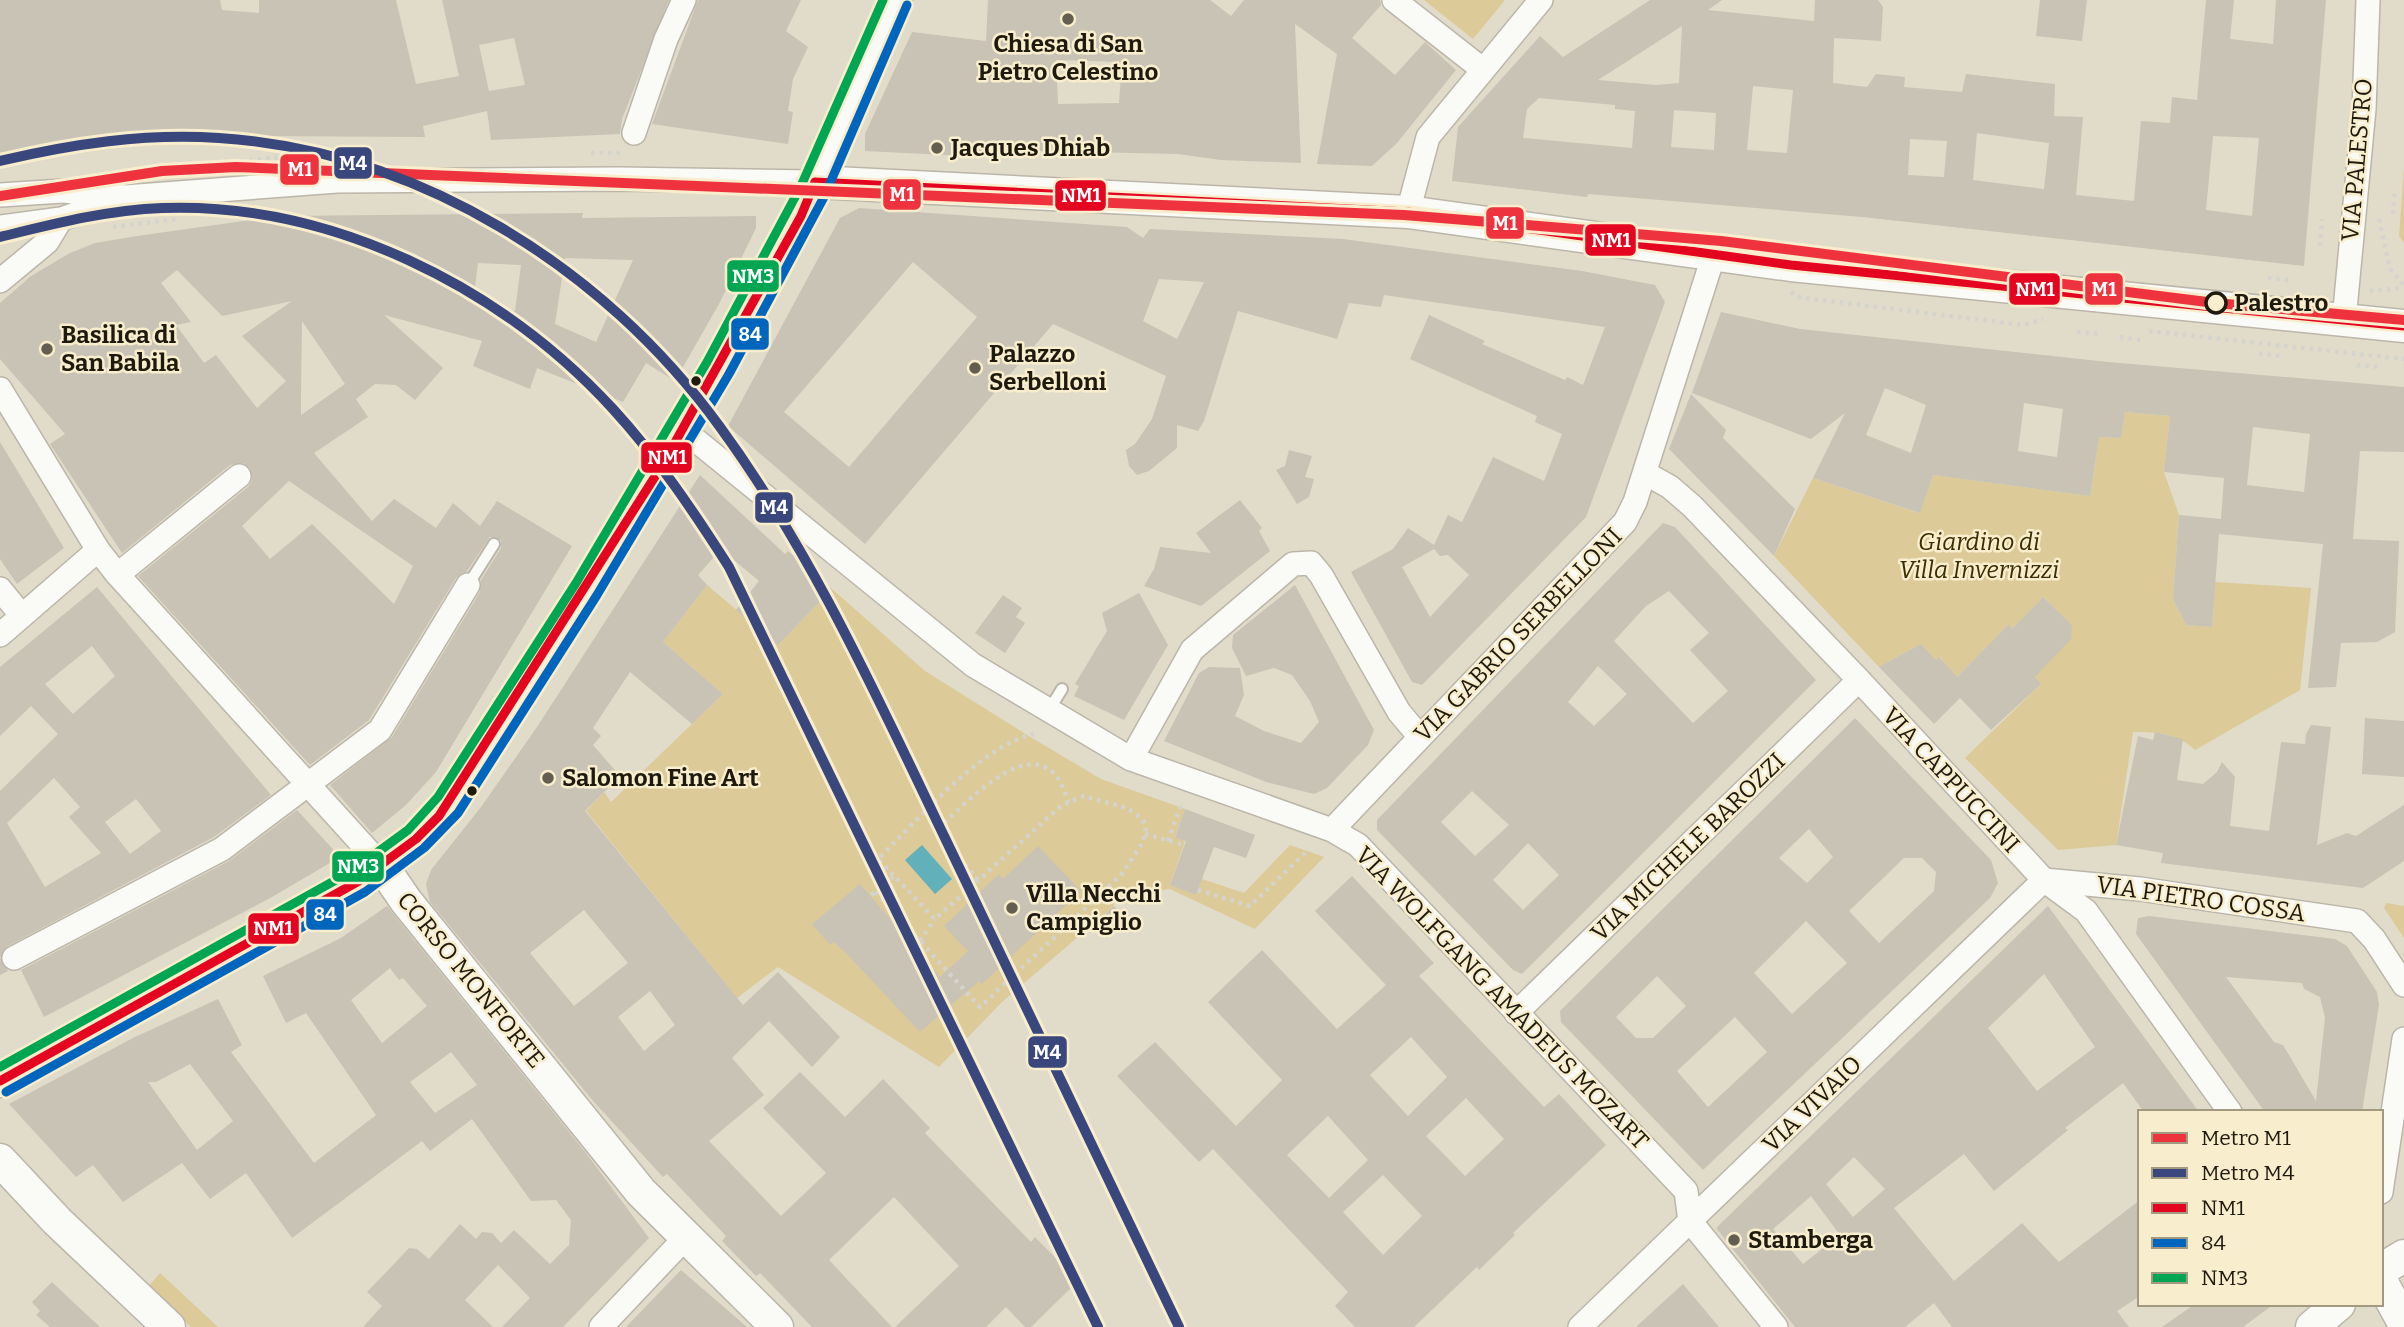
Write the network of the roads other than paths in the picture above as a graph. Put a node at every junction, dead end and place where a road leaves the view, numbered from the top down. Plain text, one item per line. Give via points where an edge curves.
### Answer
1 (684, 0) edge
2 (897, 0) edge
3 (1394, 0) edge
4 (1541, 0) edge
5 (2368, 0) edge
6 (1482, 69) junction
7 (634, 133) dead end
8 (815, 182) junction
9 (0, 195) edge
10 (125, 197) junction
11 (1408, 212) junction
12 (61, 219) junction
13 (0, 227) edge
14 (1714, 254) junction
15 (0, 281) edge
16 (2344, 320) junction
17 (2404, 326) edge
18 (0, 388) edge
19 (682, 429) junction
20 (1645, 473) junction
21 (239, 475) dead end
22 (494, 544) dead end
23 (98, 550) junction
24 (127, 567) dead end
25 (468, 585) joint
26 (0, 589) edge
27 (22, 616) junction
28 (0, 635) edge
29 (1859, 680) junction
30 (1062, 689) dead end
31 (1049, 710) junction
32 (1420, 737) junction
33 (1131, 760) junction
34 (309, 786) junction
35 (1332, 831) junction
36 (382, 866) junction
37 (2044, 880) junction
38 (14, 958) dead end
39 (2404, 985) edge
40 (1516, 1013) junction
41 (2404, 1039) edge
42 (0, 1081) edge
43 (2229, 1110) edge
44 (0, 1160) edge
45 (2383, 1179) edge
46 (1690, 1222) junction
47 (686, 1237) junction
48 (2404, 1256) edge
49 (2383, 1269) edge
50 (2338, 1306) edge
51 (2341, 1306) edge
52 (169, 1327) edge
53 (601, 1327) edge
54 (777, 1327) edge
55 (1580, 1327) edge
56 (1776, 1327) edge
57 (2312, 1327) edge
58 (2347, 1327) edge

1 - 7 street
2 - 8 street
3 - 6 street
4 - 6 street
5 - 16 street, VIA PALESTRO via 2364,109
6 - 11 street via 1428,137
8 - 10 street via 337,181
8 - 11 street
8 - 19 street via 801,216
9 - 10 street via 63,191
10 - 12 street
11 - 14 street
12 - 13 street
12 - 15 street via 47,242
14 - 16 street
14 - 20 street, VIA GABRIO SERBELLONI
16 - 17 street
18 - 23 street, CORSO MONFORTE
19 - 31 street, VIA WOLFGANG AMADEUS MOZART via 973,665
19 - 36 street via 448,805
20 - 29 street, VIA CAPPUCCINI via 1670,486 1692,506
20 - 32 street, VIA GABRIO SERBELLONI via 1625,522
21 - 24 street
22 - 25 lane
23 - 27 street
23 - 34 street, CORSO MONFORTE
25 - 34 street via 380,730
26 - 27 street
27 - 28 street
29 - 37 street, VIA CAPPUCCINI
29 - 40 street, VIA MICHELE BAROZZI
30 - 31 lane
31 - 33 street, VIA WOLFGANG AMADEUS MOZART
32 - 33 street via 1399,712 1321,575 1311,563 1293,564 1192,650
32 - 35 street, VIA GABRIO SERBELLONI
33 - 35 street, VIA WOLFGANG AMADEUS MOZART
34 - 36 street, CORSO MONFORTE
34 - 38 street via 222,849
35 - 40 street, VIA WOLFGANG AMADEUS MOZART via 1358,845
36 - 42 street
36 - 47 street, CORSO MONFORTE via 608,1151
37 - 39 street, VIA PIETRO COSSA via 2140,889 2357,921
37 - 43 street, VIA CAPPUCCINI via 2086,911
37 - 46 street, VIA VIVAIO
40 - 46 street, VIA WOLFGANG AMADEUS MOZART via 1686,1191
41 - 45 street
44 - 52 street via 41,1206
46 - 55 street, VIA VIVAIO
46 - 56 street
47 - 53 street
47 - 54 street, CORSO MONFORTE
48 - 49 street
50 - 57 street
51 - 58 street

